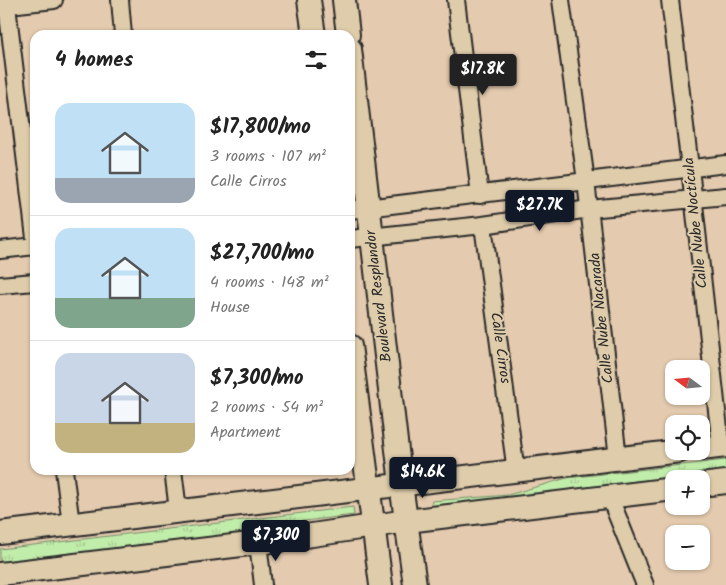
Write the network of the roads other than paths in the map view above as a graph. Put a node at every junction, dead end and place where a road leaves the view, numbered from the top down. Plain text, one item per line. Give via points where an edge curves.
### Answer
1 (54, 0) edge
2 (120, 0) edge
3 (309, 0) edge
4 (344, 0) edge
5 (456, 0) edge
6 (561, 0) edge
7 (670, 0) edge
8 (3, 6) edge
9 (123, 30) edge
10 (313, 30) edge
11 (347, 30) edge
12 (355, 128) edge
13 (726, 164) edge
14 (690, 168) junction
15 (586, 181) junction
16 (480, 195) junction
17 (726, 196) edge
18 (693, 199) junction
19 (30, 202) edge
20 (360, 208) edge
21 (589, 210) junction
22 (483, 225) junction
23 (361, 237) edge
24 (30, 247) edge
25 (0, 250) edge
26 (30, 282) edge
27 (0, 285) edge
28 (355, 385) edge
29 (716, 447) edge
30 (665, 453) edge
31 (618, 458) junction
32 (516, 472) junction
33 (65, 475) edge
34 (174, 475) edge
35 (726, 482) edge
36 (401, 484) junction
37 (710, 485) edge
38 (369, 488) junction
39 (665, 490) edge
40 (610, 498) junction
41 (178, 510) junction
42 (407, 521) junction
43 (71, 524) junction
44 (374, 526) junction
45 (0, 533) edge
46 (258, 543) junction
47 (0, 574) edge
48 (264, 585) edge
49 (381, 585) edge
50 (415, 585) edge
51 (645, 585) edge

1 - 8 street
2 - 9 street
3 - 10 main road
4 - 11 main road
5 - 16 street
6 - 15 street, Calle Nube Nacarada
7 - 14 street, Calle Nube Noctícula
8 - 19 street
12 - 20 main road, Boulevard Resplandor
13 - 14 street
14 - 15 street
14 - 18 street, Calle Nube Noctícula
15 - 16 street
15 - 21 street, Calle Nube Nacarada
16 - 20 street
17 - 18 street
18 - 21 street
18 - 29 street, Calle Nube Noctícula
20 - 23 main road, Boulevard Resplandor
21 - 22 street
21 - 31 street, Calle Nube Nacarada
22 - 23 street
22 - 32 street, Calle Cirros
23 - 36 main road, Boulevard Resplandor
24 - 25 street
26 - 27 street
28 - 38 main road
30 - 31 main road
31 - 32 main road
32 - 36 main road
33 - 43 street
34 - 41 street
35 - 37 main road
36 - 38 main road
36 - 42 main road, Boulevard Resplandor
38 - 41 main road
38 - 44 main road
39 - 40 main road
40 - 42 main road
40 - 51 street
41 - 43 main road
42 - 44 main road
42 - 50 main road, Boulevard Resplandor
43 - 45 main road
44 - 46 main road
44 - 49 main road
46 - 47 main road
46 - 48 street

